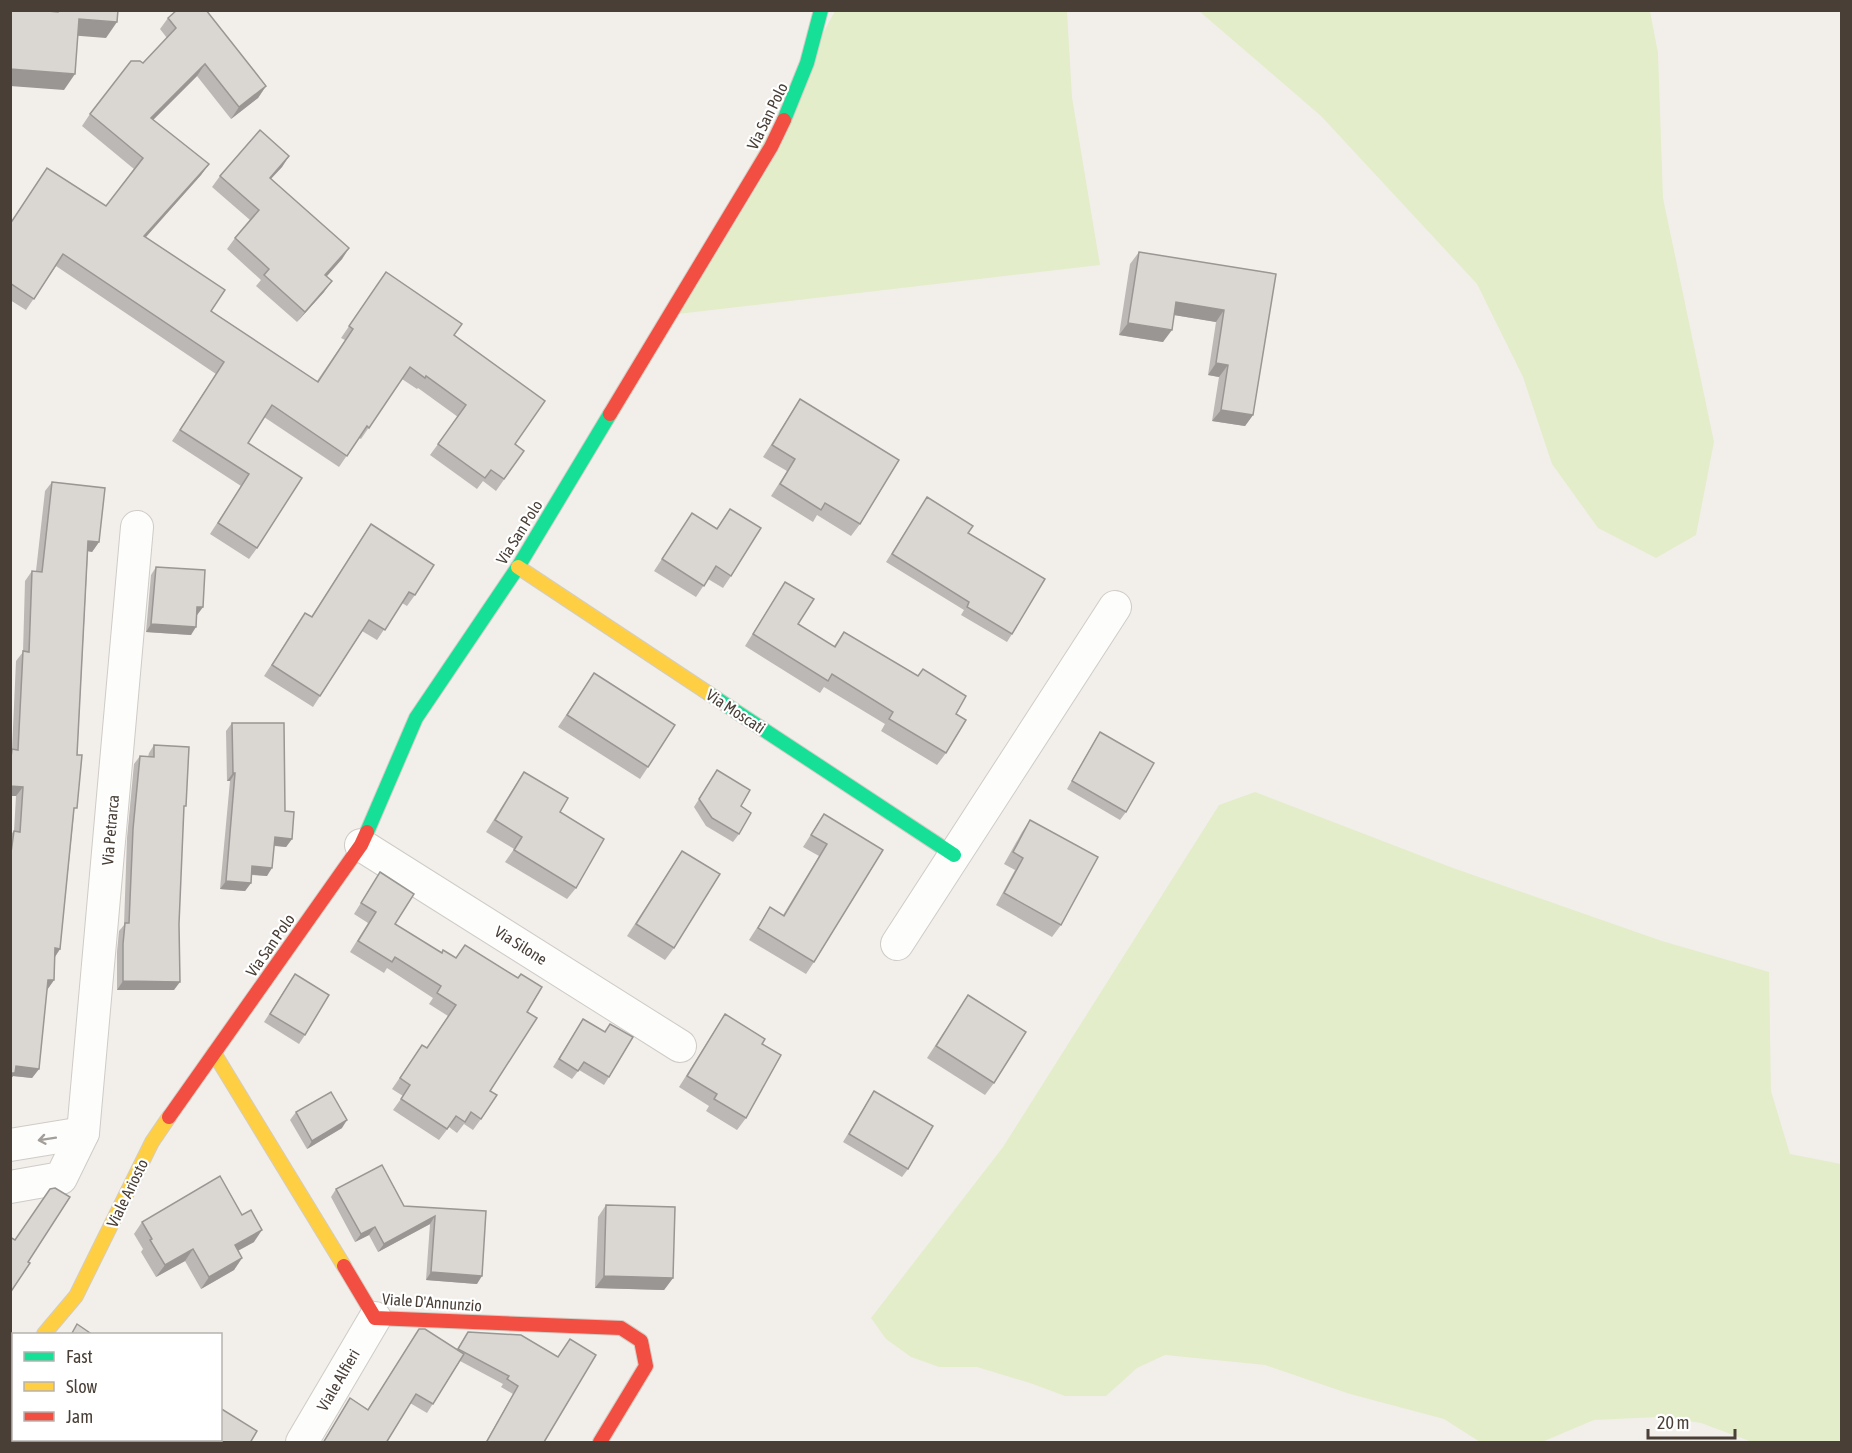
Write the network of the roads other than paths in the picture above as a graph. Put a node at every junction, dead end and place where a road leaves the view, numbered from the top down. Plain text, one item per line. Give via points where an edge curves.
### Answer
1 (821, 10) edge
2 (137, 527) dead end
3 (518, 567) junction
4 (1115, 606) dead end
5 (361, 845) junction
6 (954, 855) junction
7 (897, 944) dead end
8 (680, 1046) dead end
9 (214, 1053) junction
10 (83, 1133) junction
11 (10, 1145) edge
12 (10, 1187) edge
13 (375, 1318) junction
14 (46, 1333) edge
15 (302, 1443) edge
16 (600, 1443) edge

1 - 3 street, Via San Polo via 808,63 771,147
2 - 10 street, Via Petrarca
3 - 5 street, Via San Polo via 421,711
3 - 6 street, Via Moscati
4 - 6 street
5 - 8 street, Via Silone
5 - 9 street, Via San Polo
6 - 7 street
9 - 13 street, Viale D'Annunzio
9 - 14 street, Viale Ariosto via 152,1142 76,1296
10 -> 11 street
10 - 12 street via 61,1178
13 - 15 street, Viale Alfieri
13 - 16 street, Viale D'Annunzio via 621,1328 641,1341 646,1366

